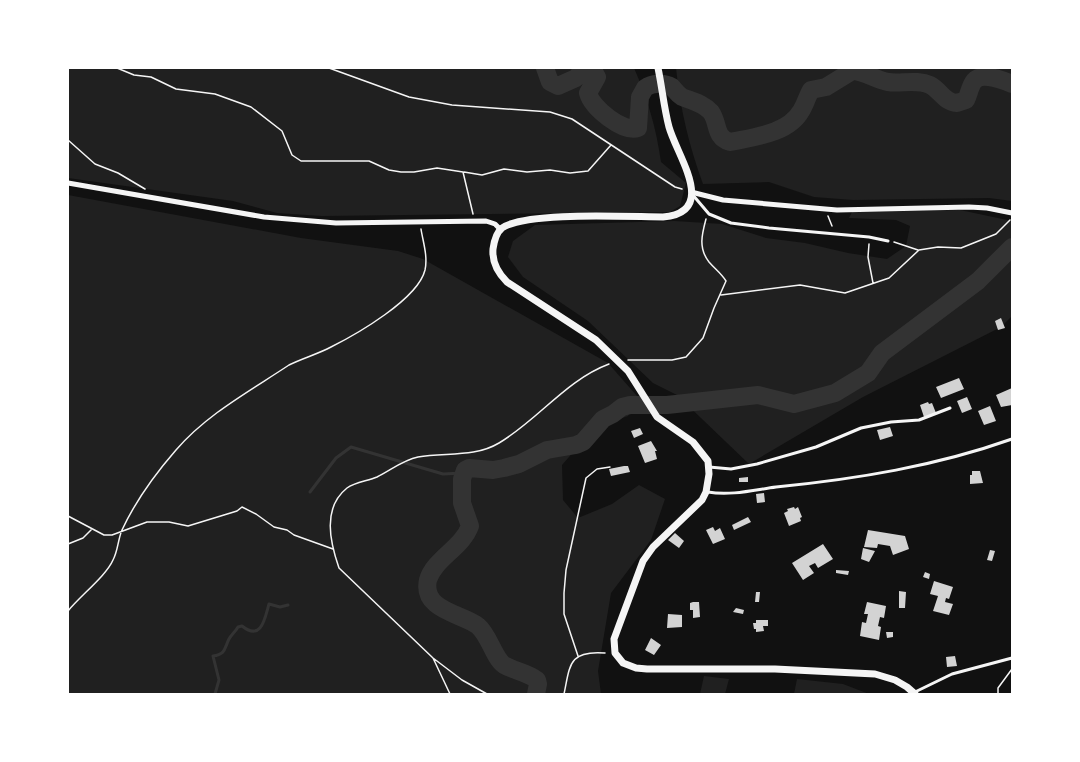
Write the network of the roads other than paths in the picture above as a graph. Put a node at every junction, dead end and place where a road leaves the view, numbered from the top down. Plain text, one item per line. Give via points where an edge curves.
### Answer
1 (658, 68) edge
2 (68, 183) edge
3 (691, 192) junction
4 (1012, 215) edge
5 (501, 229) junction
6 (888, 241) road end
7 (950, 408) dead end
8 (1012, 439) edge
9 (709, 466) junction
10 (706, 492) junction
11 (1012, 658) edge
12 (914, 694) edge

1 - 3 street via 669,129 688,171
2 - 5 street via 264,217 336,223 474,221 491,222
3 - 4 street via 723,200 826,210 969,207
3 - 5 street via 688,206 676,216 536,218
3 - 6 lane via 707,212 731,223
5 - 9 street via 493,252 501,276 619,360 652,411 693,442
7 - 9 lane via 919,420 861,428 816,447 757,464 731,469
8 - 10 lane via 956,458 828,483
9 - 10 street
10 - 12 street via 643,561 614,639 615,654 623,663 663,670 775,669 875,674 895,680
11 - 12 lane via 952,674

